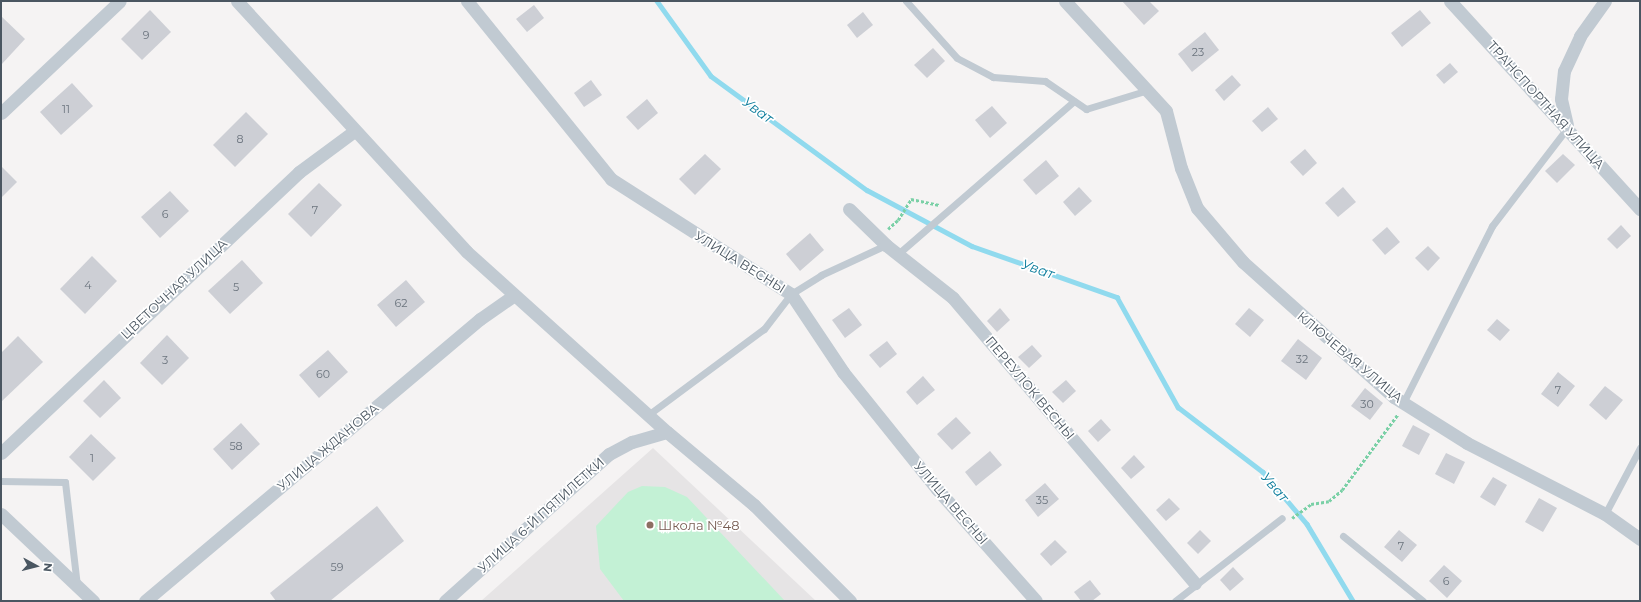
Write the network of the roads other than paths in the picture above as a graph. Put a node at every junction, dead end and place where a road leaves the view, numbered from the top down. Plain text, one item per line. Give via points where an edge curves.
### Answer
1 (120, 1) edge
2 (237, 1) edge
3 (468, 1) edge
4 (906, 1) edge
5 (1065, 1) edge
6 (1450, 1) edge
7 (1605, 1) edge
8 (1148, 90) junction
9 (1074, 101) junction
10 (1, 113) edge
11 (1568, 127) junction
12 (353, 132) junction
13 (849, 209) dead end
14 (1640, 209) edge
15 (886, 245) junction
16 (898, 254) junction
17 (791, 294) junction
18 (513, 296) junction
19 (1403, 403) junction
20 (648, 415) junction
21 (667, 432) junction
22 (1640, 448) edge
23 (1, 453) edge
24 (1, 481) edge
25 (1, 514) edge
26 (1606, 514) junction
27 (1282, 518) dead end
28 (1343, 536) dead end
29 (1640, 538) edge
30 (1195, 583) junction
31 (77, 586) junction
32 (93, 601) edge
33 (145, 601) edge
34 (445, 601) edge
35 (850, 601) edge
36 (1036, 601) edge
37 (1175, 601) edge
38 (1423, 601) edge

1 - 10 street
2 - 12 street
3 - 17 street, УЛИЦА ВЕСНЫ via 611,179
4 - 9 lane via 957,58 993,77 1045,81
5 - 8 street, КЛЮЧЕВАЯ УЛИЦА
6 - 11 street, ТРАНСПОРТНАЯ УЛИЦА
7 - 11 street via 1580,36 1564,71 1561,99
8 - 9 lane via 1086,109
8 - 19 street, КЛЮЧЕВАЯ УЛИЦА via 1166,111 1181,168 1197,208 1243,262 1333,346
9 - 16 lane
11 - 14 street, ТРАНСПОРТНАЯ УЛИЦА
11 - 19 lane via 1492,226
12 - 18 street
12 - 23 street, ЦВЕТОЧНАЯ УЛИЦА via 298,172
13 - 15 street, ПЕРЕУЛОК ВЕСНЫ
15 - 16 street, ПЕРЕУЛОК ВЕСНЫ
15 - 17 lane via 821,275
16 - 30 street, ПЕРЕУЛОК ВЕСНЫ via 954,298
17 - 20 lane via 764,329
17 - 36 street, УЛИЦА ВЕСНЫ via 843,372 937,489
18 - 20 street
18 - 33 street, УЛИЦА ЖДАНОВА via 480,319
19 - 26 street, КЛЮЧЕВАЯ УЛИЦА via 1467,443
20 - 21 street
21 - 34 street, УЛИЦА 6-Й ПЯТИЛЕТКИ via 632,442 608,454
21 - 35 street via 754,505
22 - 26 lane
24 - 31 lane via 65,482
25 - 31 street
26 - 29 street, КЛЮЧЕВАЯ УЛИЦА
27 - 30 lane
28 - 38 lane
30 - 37 lane
31 - 32 street

